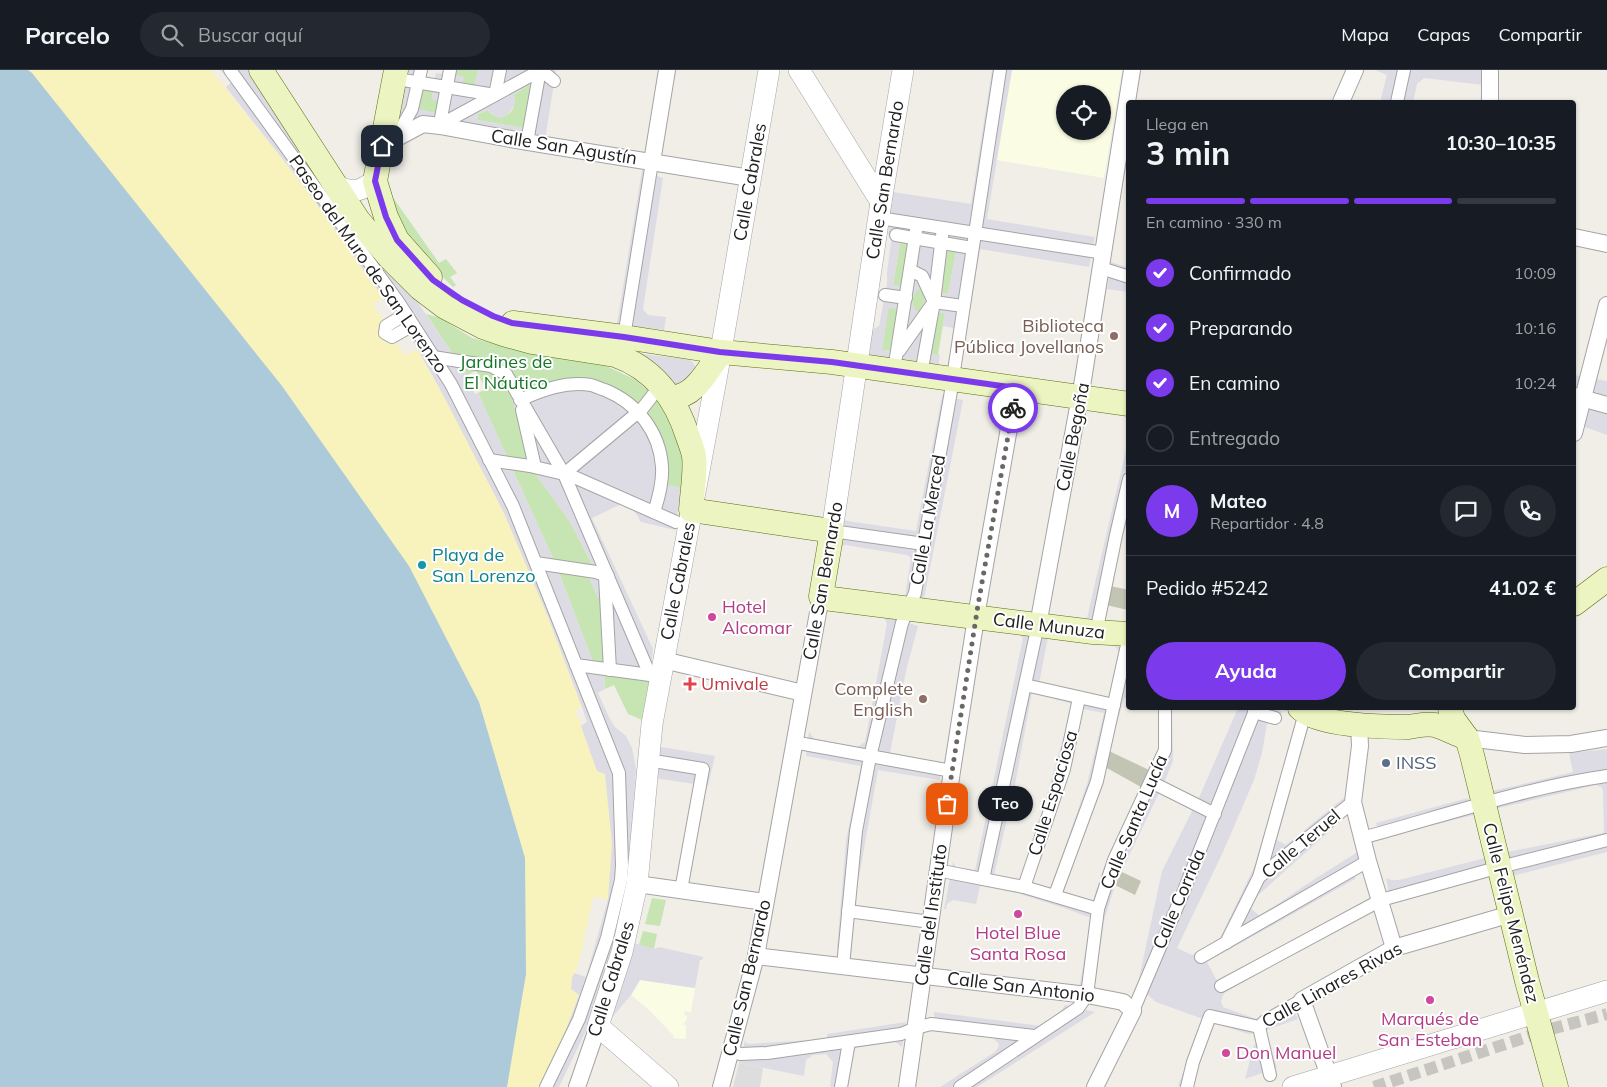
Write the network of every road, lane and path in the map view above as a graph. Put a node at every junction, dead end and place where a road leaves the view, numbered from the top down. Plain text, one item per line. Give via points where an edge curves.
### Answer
1 (230, 70) edge
2 (261, 70) edge
3 (450, 70) edge
4 (500, 70) edge
5 (541, 70) edge
6 (667, 70) edge
7 (769, 70) edge
8 (799, 70) edge
9 (903, 70) edge
10 (1000, 70) edge
11 (1132, 70) edge
12 (1355, 70) edge
13 (1404, 71) edge
14 (400, 75) edge
15 (1488, 75) edge
16 (419, 76) edge
17 (554, 81) dead end
18 (447, 88) junction
19 (495, 96) junction
20 (1129, 100) edge
21 (1342, 100) edge
22 (1397, 100) edge
23 (1490, 100) edge
24 (403, 125) dead end
25 (1126, 128) edge
26 (527, 142) junction
27 (382, 146) junction
28 (652, 162) junction
29 (750, 178) junction
30 (375, 181) junction
31 (337, 186) junction
32 (880, 210) junction
33 (917, 224) junction
34 (943, 228) junction
35 (974, 233) junction
36 (896, 235) dead end
37 (1576, 237) edge
38 (915, 238) junction
39 (941, 243) junction
40 (1607, 244) edge
41 (972, 248) junction
42 (1103, 261) junction
43 (910, 270) junction
44 (1126, 275) edge
45 (885, 295) dead end
46 (906, 298) junction
47 (934, 302) junction
48 (1607, 305) edge
49 (963, 306) junction
50 (406, 314) junction
51 (413, 325) junction
52 (915, 329) junction
53 (624, 337) junction
54 (720, 352) junction
55 (433, 357) junction
56 (895, 363) junction
57 (857, 366) junction
58 (923, 366) junction
59 (952, 378) junction
60 (1016, 388) junction
61 (666, 391) junction
62 (1080, 397) junction
63 (1579, 397) edge
64 (519, 398) junction
65 (1126, 404) edge
66 (1607, 405) edge
67 (640, 411) junction
68 (1576, 419) edge
69 (489, 460) junction
70 (532, 467) junction
71 (565, 474) junction
72 (1126, 492) edge
73 (654, 512) junction
74 (683, 516) junction
75 (832, 531) junction
76 (1116, 535) junction
77 (1126, 537) edge
78 (924, 544) junction
79 (536, 563) junction
80 (603, 573) junction
81 (1607, 579) edge
82 (821, 596) junction
83 (1576, 602) edge
84 (908, 609) junction
85 (976, 617) junction
86 (1098, 623) dead end
87 (1037, 630) junction
88 (1126, 646) edge
89 (1126, 657) edge
90 (576, 665) junction
91 (610, 670) junction
92 (658, 672) junction
93 (1025, 685) junction
94 (1123, 686) edge
95 (803, 693) junction
96 (1080, 698) junction
97 (1115, 702) junction
98 (1164, 710) edge
99 (1255, 710) edge
100 (1303, 710) edge
101 (1380, 710) edge
102 (1451, 710) edge
103 (1439, 716) edge
104 (1275, 718) dead end
105 (1361, 724) junction
106 (1467, 738) junction
107 (1607, 738) edge
108 (793, 742) junction
109 (870, 757) junction
110 (660, 762) dead end
111 (952, 771) junction
112 (1607, 776) edge
113 (1151, 782) junction
114 (1353, 802) junction
115 (1484, 804) junction
116 (1215, 814) junction
117 (1362, 838) junction
118 (1607, 840) edge
119 (1368, 861) junction
120 (1500, 867) junction
121 (947, 872) dead end
122 (1259, 877) junction
123 (983, 879) junction
124 (637, 884) junction
125 (1024, 887) junction
126 (681, 890) junction
127 (1055, 895) junction
128 (1380, 900) junction
129 (765, 902) junction
130 (1098, 909) junction
131 (848, 911) junction
132 (1511, 914) junction
133 (924, 921) dead end
134 (1226, 943) junction
135 (1394, 948) junction
136 (756, 956) junction
137 (1201, 957) dead end
138 (843, 966) junction
139 (923, 975) junction
140 (1221, 986) dead end
141 (1607, 991) edge
142 (1087, 995) junction
143 (1302, 1000) junction
144 (1133, 1011) junction
145 (1545, 1024) junction
146 (598, 1026) junction
147 (916, 1028) junction
148 (1259, 1028) junction
149 (1034, 1036) junction
150 (849, 1042) junction
151 (730, 1052) junction
152 (1270, 1075) dead end
153 (1331, 1082) edge
154 (546, 1087) edge
155 (577, 1087) edge
156 (668, 1087) edge
157 (721, 1087) edge
158 (841, 1087) edge
159 (907, 1087) edge
160 (960, 1087) edge
161 (1095, 1087) edge
162 (1187, 1087) edge
163 (1293, 1087) edge
164 (1556, 1087) edge

1 - 50 street, Paseo del Muro de San Lorenzo
2 - 31 main road
3 - 18 street
4 - 19 street
5 - 17 street
5 - 19 street
5 - 26 street
6 - 28 street
7 - 29 street, Calle Cabrales
8 - 32 street
9 - 32 street, Calle San Bernardo
10 - 35 street, Calle La Merced
11 - 20 street, Calle Begoña
12 - 21 street
13 - 22 street
14 - 16 street
14 - 27 main road
15 - 23 street
16 - 18 street
16 - 24 street via 412,109
18 - 19 street
18 - 19 street via 446,119
25 - 42 street, Calle Begoña
26 - 27 street, Calle San Agustín via 423,124
26 - 28 street, Calle San Agustín
27 - 30 main road
28 - 29 street, Calle San Agustín
28 - 53 street
29 - 54 street, Calle Cabrales
30 - 31 street via 352,192
30 - 53 main road via 397,240 433,280 462,300 512,323
31 - 61 main road via 358,220 390,258 445,307 483,327 516,338 627,359
32 - 33 street
32 - 57 street, Calle San Bernardo
33 - 34 street
33 - 38 street
34 - 35 street
34 - 39 street
35 - 41 street, Calle La Merced
35 - 42 street
36 - 38 street
37 - 40 street
38 - 39 street
38 - 43 street
39 - 41 street
39 - 47 street
41 - 49 street, Calle La Merced
42 - 44 street
42 - 62 street, Calle Begoña
43 - 46 street
43 - 47 street via 922,276
45 - 46 street
46 - 52 street
46 - 56 street
47 - 49 street
47 - 52 street
47 - 58 street
48 - 63 street
49 - 59 street, Calle La Merced
50 - 51 street, Paseo del Muro de San Lorenzo
50 - 51 street via 386,326 385,333 392,337
51 - 55 street, Paseo del Muro de San Lorenzo
52 - 56 street
52 - 58 street
53 - 54 main road
54 - 57 main road
54 - 61 main road via 694,389 680,397
54 - 74 street, Calle Cabrales
55 - 64 street via 491,366 506,374
55 - 69 street, Paseo del Muro de San Lorenzo via 451,384
56 - 57 main road
56 - 58 main road
57 - 75 street, Calle San Bernardo
58 - 59 main road
59 - 60 main road
59 - 78 street, Calle La Merced
60 - 62 main road
60 - 85 street, Calle del Instituto
61 - 67 street
61 - 74 main road via 683,421 694,456
62 - 65 main road
62 - 87 street, Calle Begoña
63 - 66 street
63 - 68 street
64 - 67 street via 546,388 591,385
64 - 70 street
64 - 71 street
67 - 71 street
67 - 73 street via 654,437 662,466
69 - 70 street
69 - 79 street, Paseo del Muro de San Lorenzo
70 - 71 street
71 - 73 street
71 - 80 street
72 - 76 street
73 - 74 street
74 - 75 main road
74 - 92 street, Calle Cabrales
75 - 78 street
75 - 82 main road, Calle San Bernardo
76 - 77 street
76 - 86 street
78 - 84 street, Calle La Merced via 915,593
79 - 80 street
79 - 90 street, Paseo del Muro de San Lorenzo
80 - 91 street
80 - 92 street
81 - 83 main road
82 - 84 main road, Calle Munuza via 830,600
82 - 95 street, Calle San Bernardo
84 - 85 main road, Calle Munuza
84 - 109 street, Calle La Merced via 902,622
85 - 87 main road, Calle Munuza
85 - 111 street, Calle del Instituto
87 - 88 main road, Calle Munuza via 1115,634
87 - 93 street, Calle Begoña
89 - 94 street
90 - 91 street
90 - 154 street, Paseo del Muro de San Lorenzo via 619,773 621,880 607,938 579,1019
91 - 92 street
92 - 95 street
92 - 124 street, Calle Cabrales
93 - 96 street
93 - 123 street, Calle Begoña
94 - 97 street
95 - 108 street, Calle San Bernardo
96 - 97 street
96 - 125 street, Calle Espaciosa via 1064,769
97 - 127 street via 1097,781
98 - 113 street, Calle Santa Lucía via 1165,750
99 - 104 street
99 - 116 street, Calle Corrida
100 - 105 main road via 1324,720
100 - 122 street
101 - 105 main road via 1375,719
102 - 106 main road, Calle Felipe Menéndez
103 - 105 main road via 1407,727
103 - 106 main road
105 - 114 street
106 - 107 street via 1525,745 1571,744
106 - 115 main road, Calle Felipe Menéndez
108 - 109 street
108 - 129 street, Calle San Bernardo
109 - 111 street
109 - 131 street, Calle La Merced via 856,831
110 - 126 street via 703,769
111 - 139 street, Calle del Instituto
112 - 115 street
113 - 116 street
113 - 130 street, Calle Santa Lucía via 1114,860
114 - 117 street
114 - 122 street, Calle Teruel
115 - 117 street
115 - 120 main road, Calle Felipe Menéndez
116 - 144 street, Calle Corrida
117 - 119 street
118 - 120 street
119 - 128 street
119 - 134 street
120 - 128 street
120 - 132 main road, Calle Felipe Menéndez
121 - 123 street
122 - 134 street, Calle Teruel
123 - 125 street
124 - 126 street
124 - 146 street, Calle Cabrales via 622,952
125 - 127 street
126 - 129 street
127 - 130 street
128 - 135 street
128 - 140 street
129 - 136 street, Calle San Bernardo
130 - 142 street, Calle Santa Lucía
131 - 133 street
131 - 138 street, Calle La Merced
132 - 135 street, Calle Linares Rivas
132 - 145 main road, Calle Felipe Menéndez
134 - 137 street
135 - 143 street, Calle Linares Rivas
136 - 138 street, Calle San Antonio
136 - 151 street, Calle San Bernardo
138 - 139 street, Calle San Antonio
139 - 142 street, Calle San Antonio
139 - 147 street, Calle del Instituto
141 - 145 street
142 - 144 street, Calle San Antonio via 1123,1002
142 - 149 street via 1078,1008
143 - 148 street, Calle Linares Rivas via 1265,1021
143 - 153 street
144 - 161 street, Calle Corrida
145 - 153 street
145 - 164 main road, Calle Felipe Menéndez
146 - 155 street, Calle Cabrales
146 - 156 street
147 - 149 street via 931,1024
147 - 150 street via 901,1034
147 - 159 street, Calle del Instituto
148 - 152 street
148 - 162 street, Calle Linares Rivas via 1210,1016
149 - 160 street
150 - 151 street via 767,1054
150 - 158 street
151 - 157 street, Calle San Bernardo
153 - 163 street

